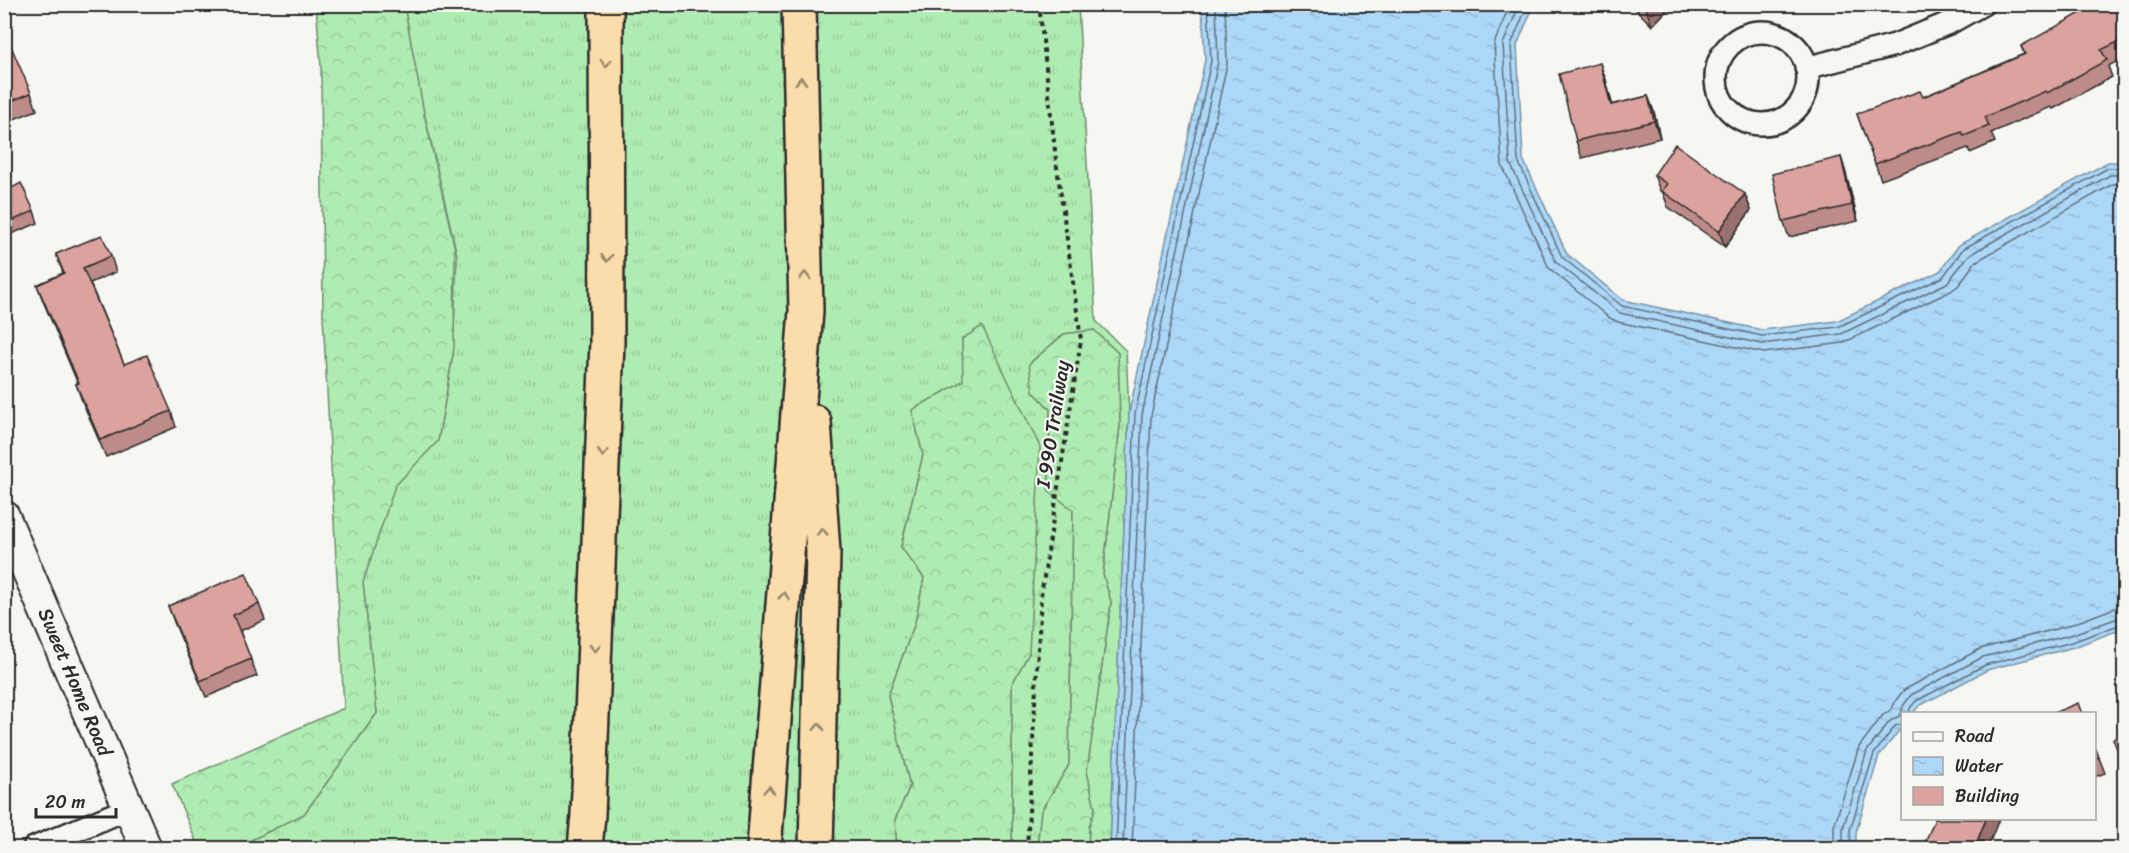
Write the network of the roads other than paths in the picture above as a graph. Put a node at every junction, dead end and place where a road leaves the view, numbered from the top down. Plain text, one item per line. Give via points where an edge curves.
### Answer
1 (606, 4) edge
2 (799, 4) edge
3 (1983, 4) edge
4 (1806, 68) junction
5 (806, 311) junction
6 (4, 516) edge
7 (129, 808) junction
8 (34, 849) edge
9 (146, 849) edge
10 (585, 849) edge
11 (764, 849) edge
12 (816, 849) edge

1 -> 10 highway via 607,342
5 -> 2 highway
3 - 4 street via 1895,45
4 - 4 street via 1802,55 1779,35 1748,34 1723,53 1716,68 1720,99 1743,121 1774,123 1800,105 1806,91
11 -> 5 highway
12 -> 5 highway via 823,552
6 - 7 main road, Sweet Home Road
7 - 8 street
7 - 9 main road, Sweet Home Road

